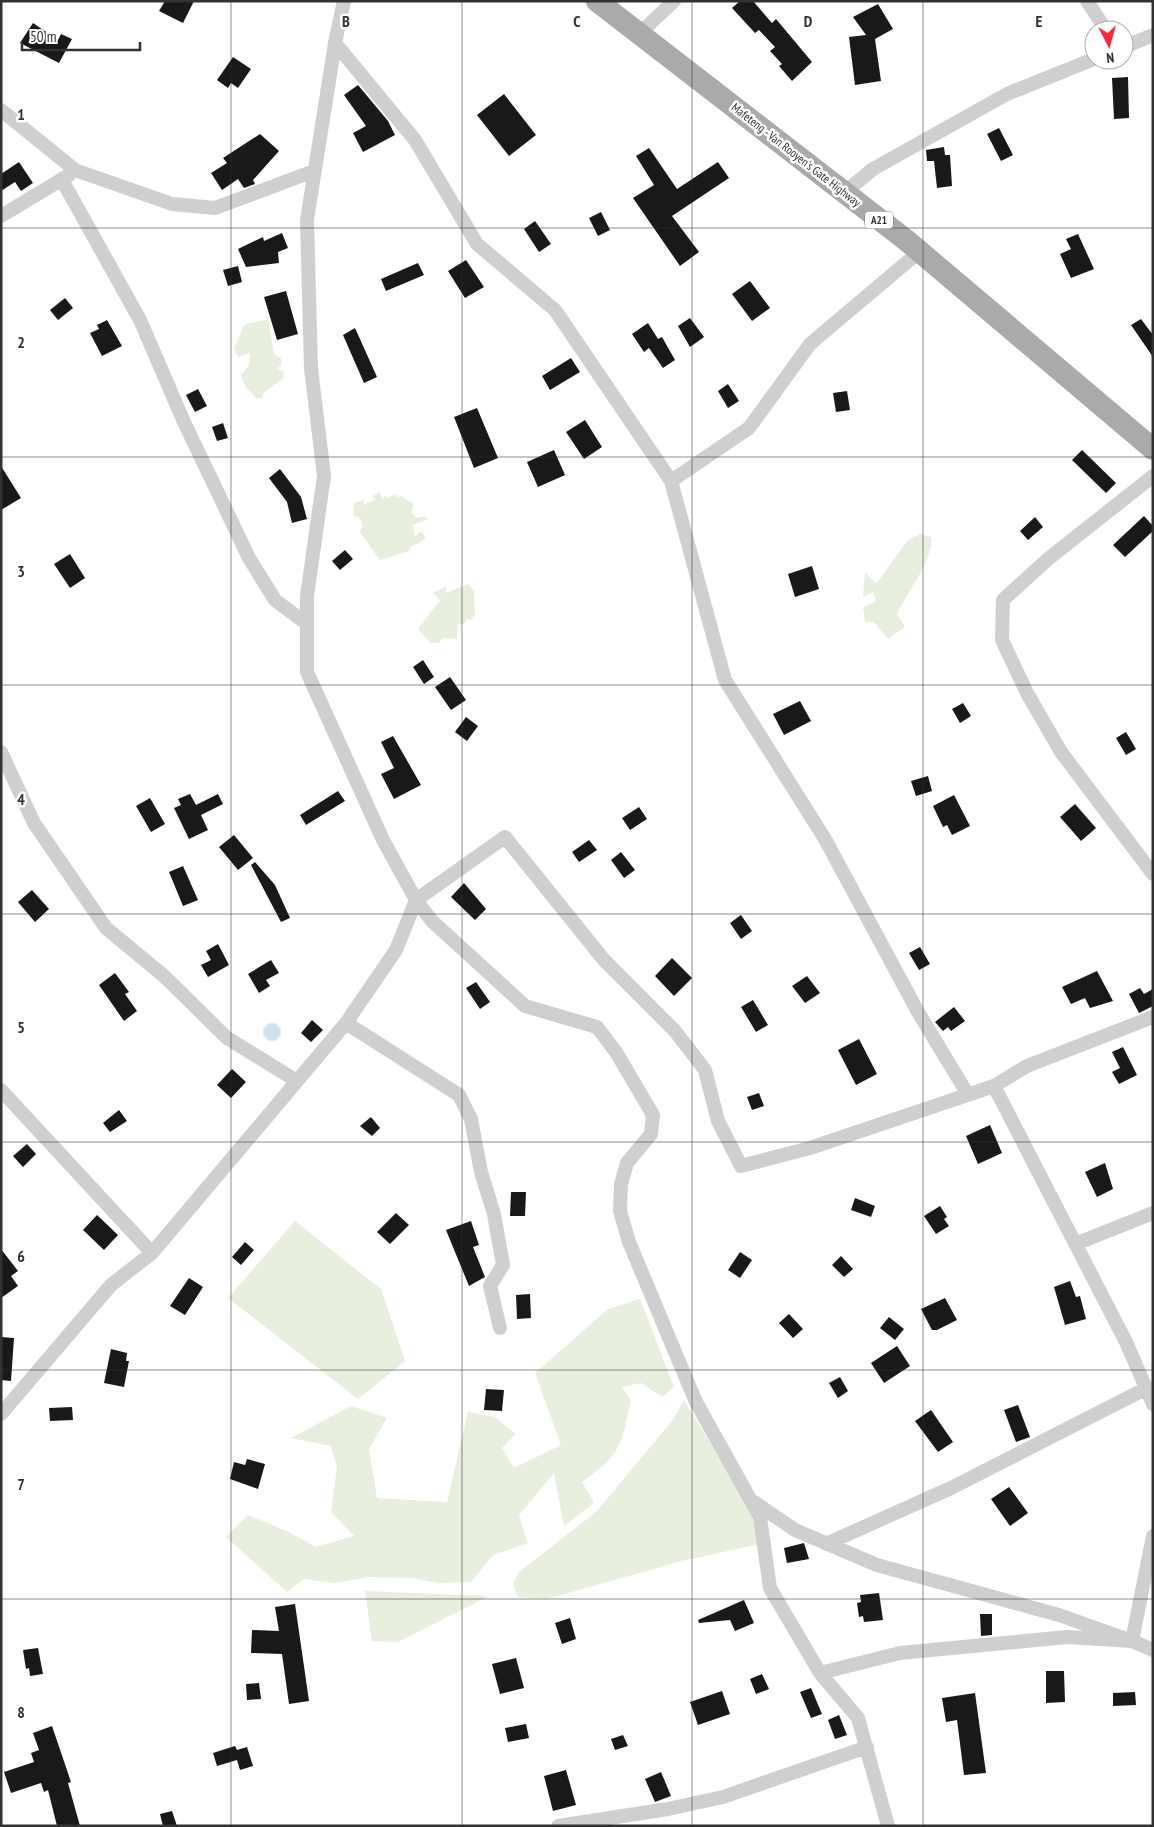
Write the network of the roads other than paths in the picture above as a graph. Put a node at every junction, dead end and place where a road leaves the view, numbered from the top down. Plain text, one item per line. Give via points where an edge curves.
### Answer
1 (344, 1) edge
2 (597, 1) edge
3 (674, 1) edge
4 (1087, 1) edge
5 (1099, 20) edge
6 (639, 34) junction
7 (1153, 35) edge
8 (335, 43) junction
9 (1134, 43) edge
10 (1084, 63) edge
11 (1, 110) edge
12 (76, 170) junction
13 (314, 172) junction
14 (62, 180) junction
15 (844, 193) junction
16 (1, 216) edge
17 (919, 252) junction
18 (1153, 449) edge
19 (1153, 476) edge
20 (671, 481) junction
21 (307, 624) junction
22 (1, 752) edge
23 (1153, 874) edge
24 (416, 900) junction
25 (1153, 1017) edge
26 (346, 1023) junction
27 (297, 1081) junction
28 (994, 1086) junction
29 (1, 1090) edge
30 (967, 1093) junction
31 (1153, 1213) edge
32 (1076, 1244) junction
33 (152, 1253) junction
34 (500, 1328) dead end
35 (1146, 1388) junction
36 (1153, 1404) edge
37 (1, 1414) edge
38 (752, 1500) junction
39 (1153, 1536) edge
40 (826, 1544) junction
41 (1132, 1641) junction
42 (1153, 1650) edge
43 (820, 1673) junction
44 (867, 1746) junction
45 (558, 1826) edge
46 (888, 1826) edge

1 - 8 street
2 - 6 main road, Mafeteng - Van Rooyen's Gate Highway / A21
3 - 6 street
4 - 5 street
6 - 15 main road, Mafeteng - Van Rooyen's Gate Highway / A21
7 - 9 street
8 - 13 street
8 - 20 street via 415,140 477,244 556,310
10 - 15 street via 1007,94 873,169
11 - 12 street
12 - 13 street via 172,204 215,208
12 - 14 street
13 - 21 street via 307,220 311,368 324,476 307,596
14 - 16 street
14 - 21 street via 140,320 249,558 274,600
15 - 17 main road, Mafeteng - Van Rooyen's Gate Highway / A21
17 - 18 main road, Mafeteng - Van Rooyen's Gate Highway / A21
17 - 20 street via 810,344 749,428
19 - 23 street via 1048,559 1003,600 1002,640 1027,693 1061,752
20 - 30 street via 725,680 825,839 913,1003
21 - 24 street via 307,672 383,840
22 - 27 street via 34,823 106,928 164,976 227,1038
24 - 26 street via 396,950
24 - 30 street via 505,838 604,960 675,1031 705,1070 718,1121 741,1166 810,1148
24 - 38 street via 432,921 524,1006 597,1027 616,1052 653,1115 651,1134 627,1163 621,1184 620,1211 629,1242 696,1402
25 - 28 street via 1027,1066
26 - 27 street
26 - 34 street via 459,1095 471,1119 481,1172 496,1223 503,1265 490,1286
27 - 33 street
28 - 30 street
28 - 32 street
29 - 33 street
31 - 32 street
32 - 35 street
33 - 37 street via 111,1285
35 - 36 street
35 - 40 street via 951,1488
38 - 40 street via 795,1530
38 - 43 street via 760,1517 770,1588
39 - 41 street
40 - 41 street via 877,1566 1059,1614
41 - 42 street
41 - 43 street via 1067,1637 900,1653
43 - 44 street via 858,1718
44 - 45 street via 723,1797
44 - 46 street

